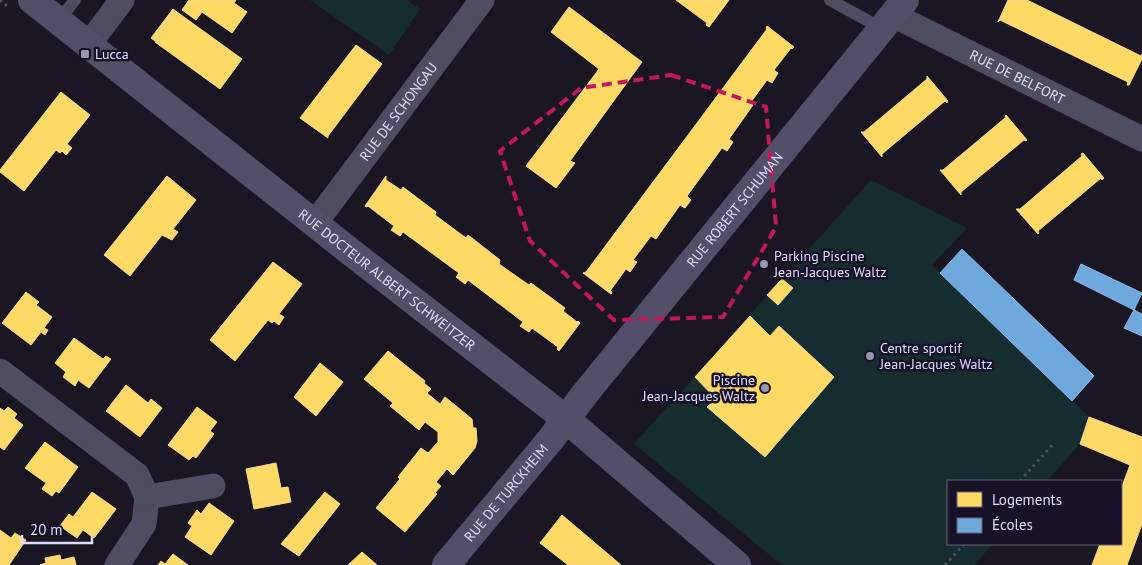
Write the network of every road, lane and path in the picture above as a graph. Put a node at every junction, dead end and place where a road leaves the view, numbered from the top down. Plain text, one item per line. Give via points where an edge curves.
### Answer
1 (32, 0) edge
2 (75, 0) edge
3 (122, 0) edge
4 (482, 0) edge
5 (830, 0) edge
6 (894, 15) edge
7 (58, 21) junction
8 (89, 44) junction
9 (1142, 139) edge
10 (315, 223) junction
11 (0, 371) edge
12 (566, 420) junction
13 (1053, 444) dead end
14 (1021, 480) edge
15 (213, 486) dead end
16 (147, 497) junction
17 (963, 545) edge
18 (116, 565) edge
19 (446, 565) edge
20 (737, 565) edge
21 (945, 565) edge

1 - 7 street, RUE DOCTEUR ALBERT SCHWEITZER
2 - 7 lane
3 - 8 street
4 - 10 street, RUE DE SCHONGAU
5 - 6 lane
6 - 9 street, RUE DE BELFORT
6 - 12 street, RUE ROBERT SCHUMAN
7 - 8 street, RUE DOCTEUR ALBERT SCHWEITZER
8 - 10 street, RUE DOCTEUR ALBERT SCHWEITZER
10 - 12 street, RUE DOCTEUR ALBERT SCHWEITZER
11 - 16 street via 137,475
12 - 19 street, RUE DE TURCKHEIM
12 - 20 street, RUE DOCTEUR ALBERT SCHWEITZER
13 - 14 path
15 - 16 street
16 - 18 street via 144,524
17 - 21 path

